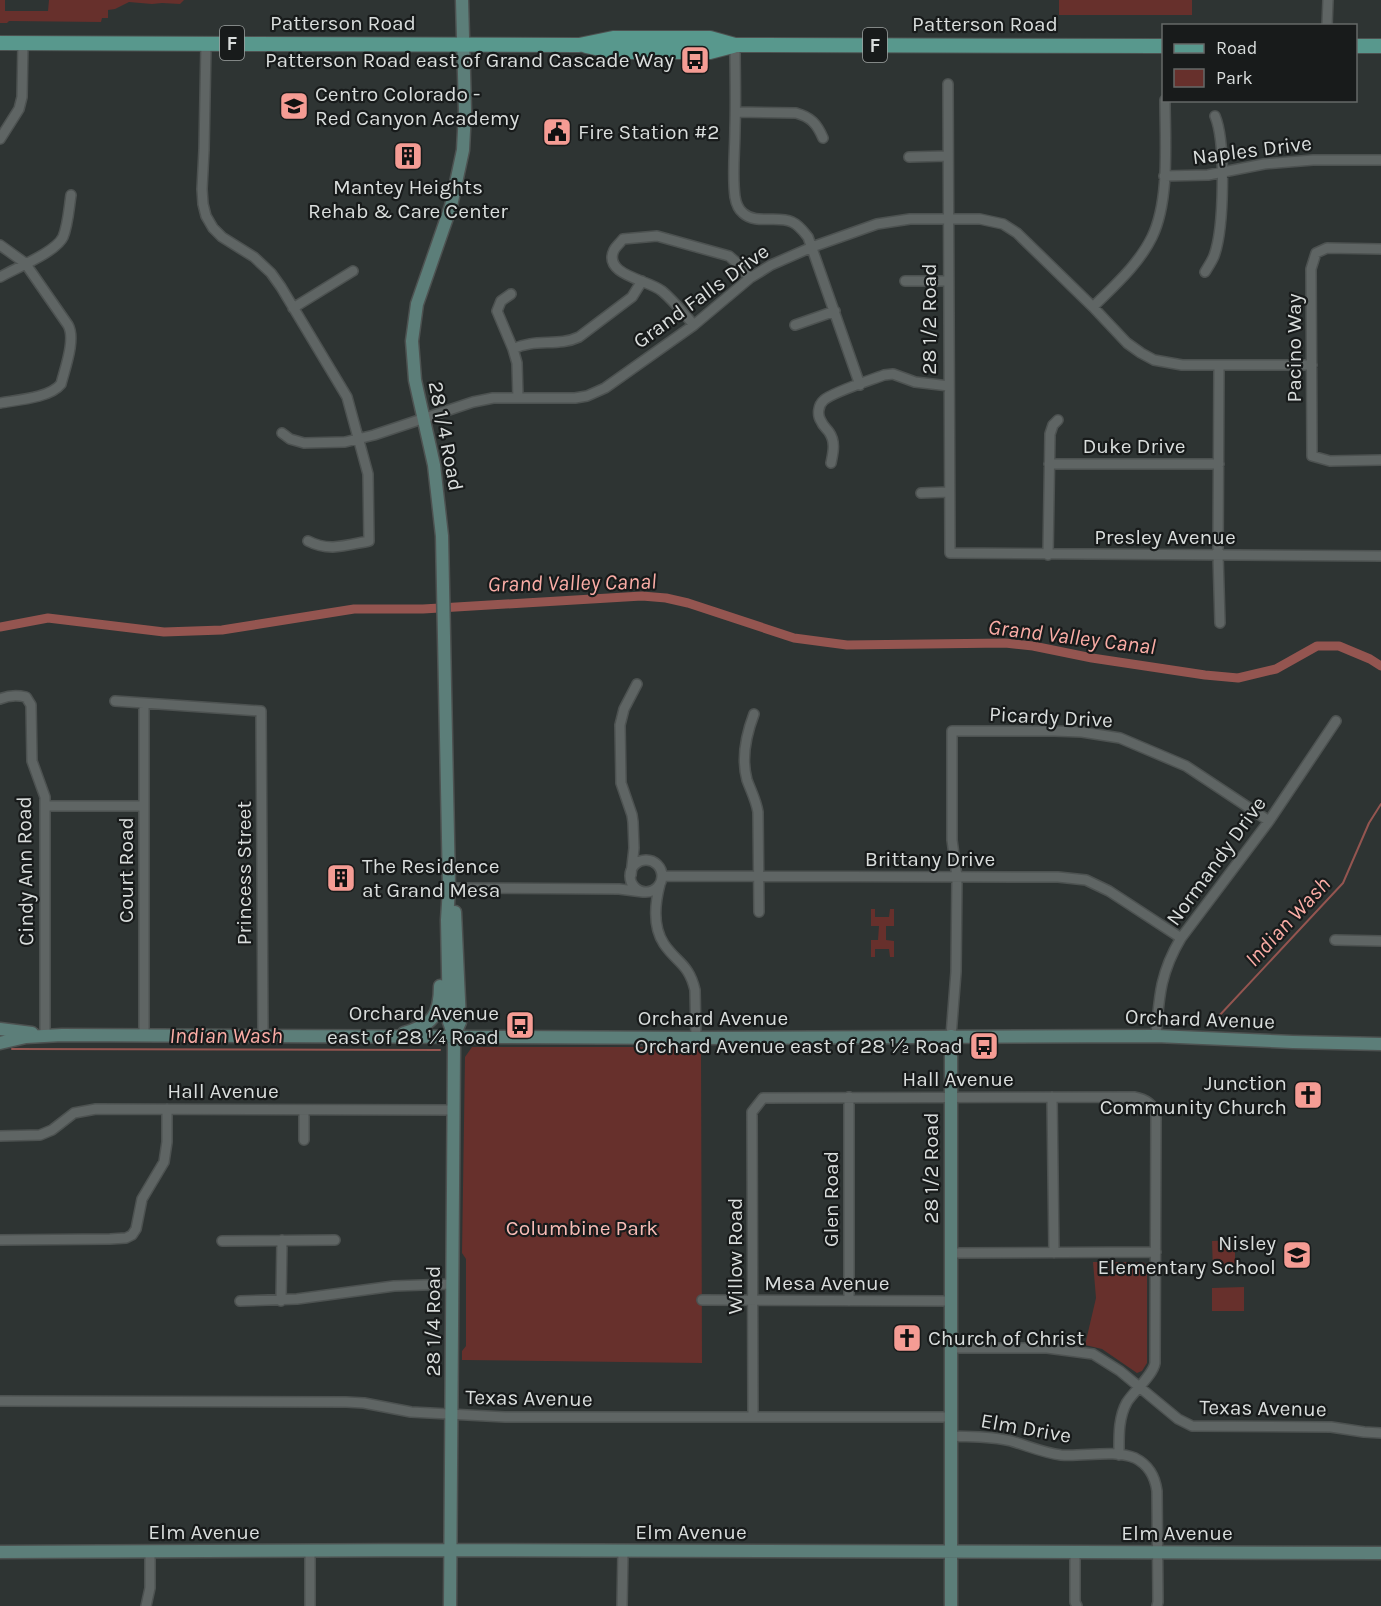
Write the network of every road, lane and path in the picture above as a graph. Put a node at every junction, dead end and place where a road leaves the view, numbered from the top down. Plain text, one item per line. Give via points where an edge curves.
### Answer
1 (462, 0) edge
2 (1328, 0) edge
3 (1327, 24) edge
4 (0, 43) edge
5 (23, 43) junction
6 (206, 44) junction
7 (463, 44) junction
8 (735, 45) junction
9 (1162, 46) edge
10 (1357, 46) edge
11 (1381, 46) edge
12 (948, 84) dead end
13 (1165, 102) edge
14 (736, 112) junction
15 (1215, 116) dead end
16 (823, 138) dead end
17 (0, 139) edge
18 (948, 156) junction
19 (909, 157) dead end
20 (1381, 160) edge
21 (1221, 172) junction
22 (1164, 176) junction
23 (71, 195) dead end
24 (948, 219) junction
25 (0, 245) edge
26 (812, 247) junction
27 (1381, 249) edge
28 (25, 263) junction
29 (353, 272) dead end
30 (1206, 272) dead end
31 (0, 277) edge
32 (750, 278) junction
33 (642, 281) junction
34 (905, 281) dead end
35 (948, 281) junction
36 (511, 294) dead end
37 (1093, 307) junction
38 (293, 308) junction
39 (835, 310) junction
40 (694, 325) junction
41 (795, 325) dead end
42 (513, 349) junction
43 (1312, 365) junction
44 (1219, 366) junction
45 (860, 385) junction
46 (949, 386) junction
47 (518, 398) junction
48 (0, 403) edge
49 (424, 417) junction
50 (1058, 420) dead end
51 (282, 433) dead end
52 (359, 439) junction
53 (1381, 460) edge
54 (831, 463) dead end
55 (1049, 464) junction
56 (1219, 464) junction
57 (950, 492) junction
58 (921, 493) dead end
59 (309, 541) dead end
60 (950, 554) joint
61 (1048, 555) junction
62 (1218, 555) junction
63 (1381, 556) edge
64 (1220, 623) dead end
65 (637, 684) dead end
66 (0, 699) edge
67 (115, 701) dead end
68 (144, 704) junction
69 (754, 714) dead end
70 (1336, 721) dead end
71 (952, 731) joint
72 (45, 806) junction
73 (144, 806) junction
74 (1269, 821) junction
75 (631, 875) junction
76 (760, 876) junction
77 (957, 877) junction
78 (661, 880) junction
79 (449, 888) junction
80 (643, 892) junction
81 (759, 912) dead end
82 (447, 920) junction
83 (1181, 938) junction
84 (1335, 940) dead end
85 (1381, 941) edge
86 (0, 1031) edge
87 (45, 1035) junction
88 (144, 1035) junction
89 (263, 1035) junction
90 (389, 1036) junction
91 (454, 1036) junction
92 (951, 1036) junction
93 (1156, 1036) junction
94 (696, 1038) junction
95 (0, 1043) edge
96 (1381, 1044) edge
97 (849, 1097) junction
98 (951, 1097) junction
99 (1052, 1097) junction
100 (763, 1098) joint
101 (167, 1109) junction
102 (304, 1110) junction
103 (453, 1110) junction
104 (0, 1136) edge
105 (304, 1140) dead end
106 (0, 1240) edge
107 (222, 1240) dead end
108 (282, 1240) junction
109 (335, 1240) dead end
110 (1156, 1252) junction
111 (1054, 1253) junction
112 (951, 1254) junction
113 (452, 1284) junction
114 (702, 1300) dead end
115 (240, 1301) dead end
116 (281, 1301) junction
117 (753, 1301) junction
118 (849, 1301) junction
119 (951, 1301) junction
120 (951, 1348) junction
121 (1139, 1387) junction
122 (0, 1401) edge
123 (452, 1415) junction
124 (753, 1417) junction
125 (951, 1417) junction
126 (1381, 1433) edge
127 (951, 1436) junction
128 (1119, 1455) junction
129 (450, 1550) junction
130 (310, 1551) junction
131 (623, 1551) junction
132 (0, 1552) edge
133 (150, 1552) junction
134 (951, 1552) junction
135 (1075, 1552) junction
136 (1159, 1553) junction
137 (1381, 1553) edge
138 (146, 1606) edge
139 (310, 1606) edge
140 (450, 1606) edge
141 (622, 1606) edge
142 (951, 1606) edge
143 (1077, 1606) edge
144 (1157, 1606) edge

1 - 7 street, 28 1/4 Road
2 - 3 street
4 - 5 main road, Patterson Road / F
5 - 6 main road, Patterson Road / F
5 - 17 street via 19,110
6 - 7 main road, Patterson Road / F
6 - 38 street via 202,204 213,228 271,273
7 - 8 main road, Patterson Road / F via 579,45 613,38 710,38
7 - 49 street, 28 1/4 Road via 465,131 460,169 421,289 413,329 413,365
8 - 9 main road, Patterson Road / F
8 - 14 street
10 - 11 main road
12 - 18 street, 28 1/2 Road
13 - 22 street
14 - 16 street via 796,112 812,120
14 - 26 street via 734,174 738,206 749,217 790,221 803,231
15 - 21 street via 1222,152
18 - 19 street
18 - 24 street, 28 1/2 Road
20 - 21 street, Naples Drive via 1312,160
21 - 22 street, Naples Drive via 1208,176
21 - 30 street via 1220,229
22 - 37 street via 1152,238
23 - 28 street via 59,243
24 - 26 street, Grand Falls Drive via 894,220
24 - 35 street, 28 1/2 Road
24 - 37 street, Grand Falls Drive via 1003,224
25 - 28 street
26 - 32 street, Grand Falls Drive
26 - 39 street
27 - 43 street, Pacino Way via 1327,248 1316,253 1311,269
28 - 31 street
28 - 48 street via 68,325 72,339 56,390
29 - 38 street
32 - 33 street via 729,256 657,236 623,239 614,249 618,271
32 - 40 street, Grand Falls Drive
33 - 40 street via 661,290
33 - 42 street via 632,297 579,337
34 - 35 street
35 - 46 street, 28 1/2 Road
36 - 42 street via 497,311
37 - 44 street, Grand Falls Drive via 1127,343 1154,360
38 - 52 street via 347,397
39 - 41 street
39 - 45 street
40 - 47 street, Grand Falls Drive via 594,394
42 - 47 street
43 - 44 street, Grand Falls Drive
43 - 53 street, Pacino Way via 1312,456 1330,461
44 - 56 street
45 - 46 street via 893,374 915,382
45 - 54 street via 823,401 819,408 818,416 833,438
46 - 57 street, 28 1/2 Road
47 - 49 street, Grand Falls Drive via 473,402
49 - 52 street, Grand Falls Drive
49 - 79 street, 28 1/4 Road via 442,536
50 - 55 street via 1050,434
51 - 52 street, Grand Falls Drive via 304,443
52 - 59 street via 368,474 369,541 332,547 320,547
55 - 56 street, Duke Drive
55 - 61 street
56 - 62 street
57 - 58 street
57 - 60 street, 28 1/2 Road
60 - 61 street, Presley Avenue
61 - 62 street, Presley Avenue
62 - 63 street, Presley Avenue
62 - 64 street
65 - 75 street via 620,725 621,783 633,822
66 - 72 street, Cindy Ann Road via 26,697 31,705 32,762
67 - 68 street
68 - 73 street, Court Road
68 - 89 street, Princess Street via 261,711
69 - 76 street via 747,736 745,766 758,812
70 - 74 street, Normandy Drive
71 - 74 street, Picardy Drive via 1063,731 1119,738 1186,766
71 - 77 street, 28 1/2 Road via 952,840
72 - 73 street
72 - 87 street, Cindy Ann Road
73 - 88 street, Court Road
74 - 83 street, Normandy Drive
75 - 78 street via 639,862 649,861 658,867
75 - 80 street via 635,887
76 - 77 street, Brittany Drive
76 - 78 street, Brittany Drive
76 - 81 street
77 - 83 street, Brittany Drive via 1086,880
77 - 92 street, 28 1/2 Road
78 - 80 street via 654,890
78 - 94 street via 657,926 665,945 693,983
79 - 80 street via 612,888
79 - 82 street, 28 1/4 Road
79 - 91 street, 28 1/4 Road via 455,915 460,1022
82 - 90 street via 440,951 437,1011 422,1027
82 - 91 street, 28 1/4 Road via 449,1022
83 - 93 street, Normandy Drive via 1162,979
84 - 85 street
86 - 87 street, Orchard Avenue
87 - 88 street, Orchard Avenue
87 - 95 street, Orchard Avenue
88 - 89 street, Orchard Avenue
89 - 90 street, Orchard Avenue
90 - 91 street, Orchard Avenue
91 - 94 street, Orchard Avenue
91 - 103 street, 28 1/4 Road
92 - 93 street, Orchard Avenue
92 - 94 street, Orchard Avenue
92 - 98 street, 28 1/2 Road
93 - 96 street, Orchard Avenue
97 - 98 street, Hall Avenue
97 - 100 street, Hall Avenue
97 - 118 street, Glen Road
98 - 99 street, Hall Avenue
98 - 112 street, 28 1/2 Road
99 - 110 street, Hall Avenue via 1134,1097 1154,1108
99 - 111 street
100 - 117 street, Willow Road via 752,1112
101 - 102 street, Hall Avenue
101 - 104 street, Hall Avenue via 83,1111 40,1135
101 - 106 street via 164,1162 142,1199 132,1235 110,1239
102 - 103 street, Hall Avenue
102 - 105 street
103 - 113 street, 28 1/4 Road
107 - 108 street
108 - 109 street
108 - 116 street
110 - 111 street
110 - 121 street via 1155,1363
111 - 112 street
112 - 119 street, 28 1/2 Road
113 - 116 street via 394,1286
113 - 123 street, 28 1/4 Road
114 - 117 street, Mesa Avenue
115 - 116 street
117 - 118 street, Mesa Avenue
117 - 124 street, Willow Road
118 - 119 street, Mesa Avenue
119 - 120 street, 28 1/2 Road
120 - 121 street, Texas Avenue via 1047,1348 1094,1354
120 - 125 street, 28 1/2 Road
121 - 126 street, Texas Avenue via 1192,1426 1330,1427
121 - 128 street via 1122,1412
122 - 123 street, Texas Avenue via 346,1402
123 - 124 street, Texas Avenue
123 - 129 street, 28 1/4 Road
124 - 125 street, Texas Avenue
125 - 127 street, 28 1/2 Road
127 - 128 street, Elm Drive via 997,1438 1062,1455
127 - 134 street, 28 1/2 Road
128 - 136 street, Elm Drive via 1143,1463 1152,1473 1157,1491
129 - 130 street, Elm Avenue
129 - 131 street, Elm Avenue
129 - 140 street, 28 1/4 Road
130 - 133 street, Elm Avenue
130 - 139 street
131 - 134 street, Elm Avenue
131 - 141 street
132 - 133 street, Elm Avenue
133 - 138 street
134 - 135 street, Elm Avenue
134 - 142 street, 28 1/2 Road
135 - 136 street, Elm Avenue
135 - 143 street
136 - 137 street, Elm Avenue
136 - 144 street

